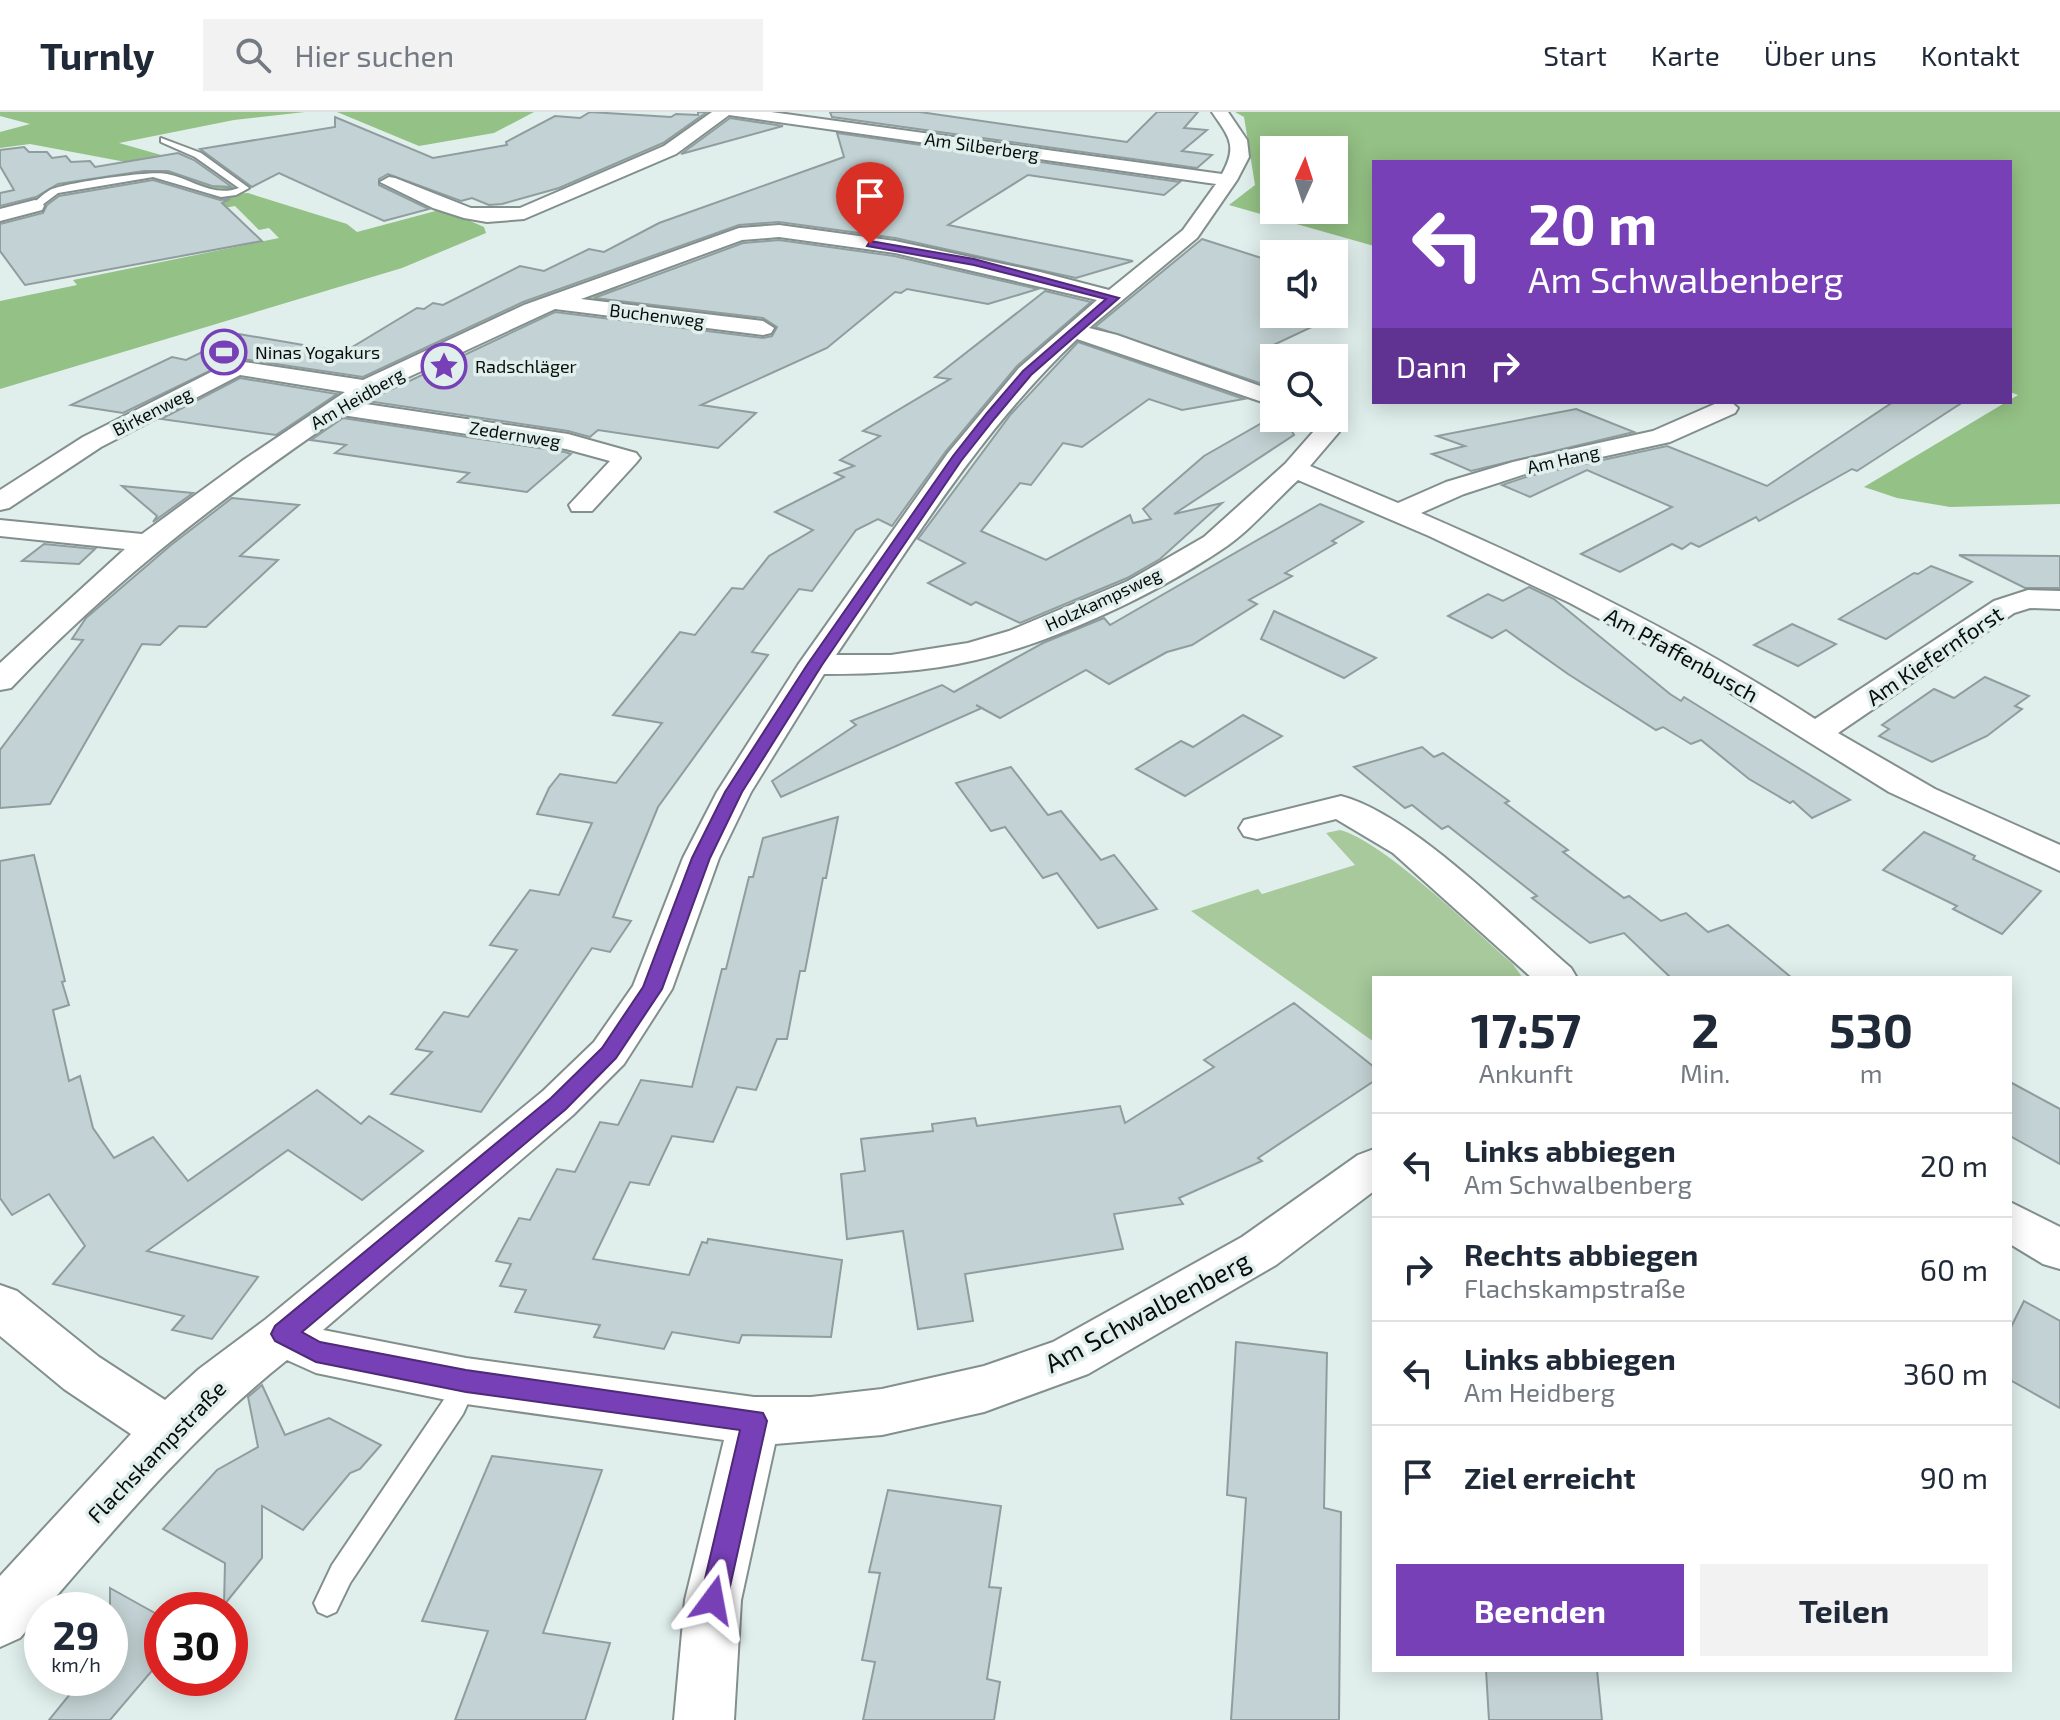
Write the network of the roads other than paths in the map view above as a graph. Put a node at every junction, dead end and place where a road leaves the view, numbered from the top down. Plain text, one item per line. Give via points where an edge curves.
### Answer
1 (723, 112) edge
2 (735, 112) edge
3 (1220, 112) edge
4 (164, 140) dead end
5 (1228, 180) junction
6 (389, 182) dead end
7 (35, 206) joint
8 (0, 215) edge
9 (805, 217) dead end
10 (779, 231) junction
11 (1114, 298) junction
12 (551, 303) junction
13 (763, 328) dead end
14 (1072, 331) junction
15 (366, 388) junction
16 (1260, 394) edge
17 (336, 407) junction
18 (1726, 408) dead end
19 (1327, 432) edge
20 (1294, 469) junction
21 (0, 502) edge
22 (582, 505) dead end
23 (1400, 512) junction
24 (0, 528) edge
25 (148, 543) junction
26 (2060, 600) edge
27 (814, 665) junction
28 (0, 681) edge
29 (1815, 734) junction
30 (1257, 828) dead end
31 (2060, 859) edge
32 (1555, 976) edge
33 (1372, 1168) edge
34 (2012, 1222) edge
35 (2060, 1250) edge
36 (0, 1306) edge
37 (283, 1334) junction
38 (466, 1381) junction
39 (754, 1421) junction
40 (170, 1429) junction
41 (327, 1603) dead end
42 (0, 1618) edge
43 (704, 1720) edge

1 - 6 street via 670,150 524,213 487,218 462,213
2 - 5 street, Am Silberberg
3 - 5 street, Flachskampstraße via 1239,140 1240,157
4 - 7 lane via 198,155 244,190 215,193 166,175 146,175 57,190
5 - 11 street, Flachskampstraße via 1190,234
7 - 8 street
9 - 10 street, Am Heidberg
10 - 11 street, Am Heidberg via 974,262
10 - 12 street, Am Heidberg via 739,234
11 - 14 street, Flachskampstraße
12 - 13 street, Buchenweg
12 - 15 street, Am Heidberg
14 - 16 street
14 - 27 street, Flachskampstraße via 1027,373 957,458
15 - 17 street, Am Heidberg
15 - 21 street, Birkenweg via 237,368 92,442
17 - 22 street, Zedernweg via 568,442 627,458
17 - 25 street, Am Heidberg
18 - 23 street, Am Hang via 1661,437 1522,467
19 - 20 street, Holzkampsweg
20 - 23 street, Am Pfaffenbusch
20 - 27 street, Holzkampsweg via 1214,543 1138,587 1062,620 972,652 891,664
23 - 29 street, Am Pfaffenbusch via 1671,644 1741,683
24 - 25 street
25 - 28 street, Am Heidberg
26 - 29 street, Am Kiefernforst via 2028,599 2004,607
27 - 37 street, Flachskampstraße via 734,792 701,858 652,989 609,1053 558,1103
29 - 31 street, Am Pfaffenbusch via 1882,775
30 - 32 street via 1341,807 1406,845
33 - 39 street, Am Schwalbenberg via 1259,1251 1070,1358 984,1389 882,1412
34 - 35 street
36 - 40 street via 80,1374
37 - 38 street, Am Schwalbenberg via 316,1351
37 - 40 street, Flachskampstraße
38 - 39 street, Am Schwalbenberg
38 - 41 lane
39 - 43 street via 713,1600
40 - 42 street, Flachskampstraße

